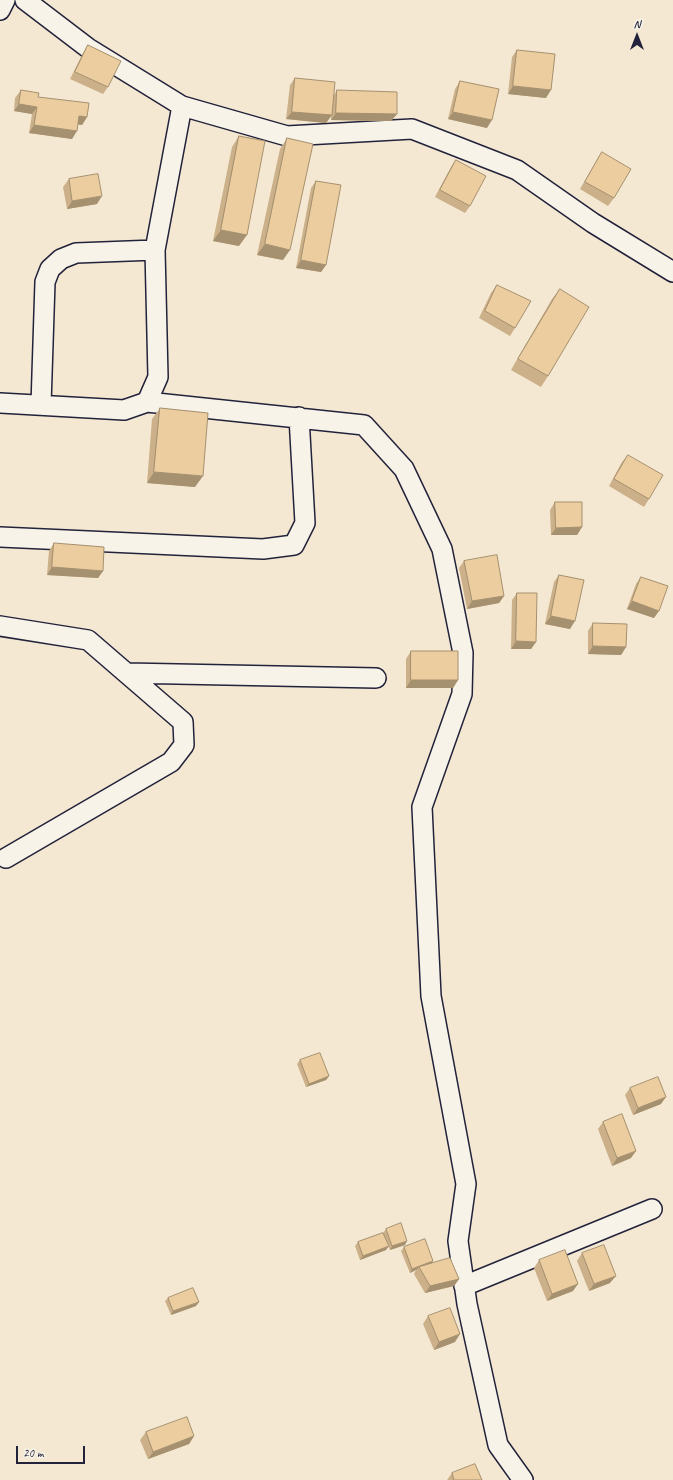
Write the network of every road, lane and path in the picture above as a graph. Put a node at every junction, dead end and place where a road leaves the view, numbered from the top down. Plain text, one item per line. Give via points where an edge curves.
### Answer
1 (4, 0) edge
2 (25, 0) edge
3 (0, 10) edge
4 (182, 106) junction
5 (155, 250) junction
6 (673, 272) edge
7 (147, 402) junction
8 (0, 403) edge
9 (42, 405) junction
10 (299, 417) junction
11 (0, 536) edge
12 (0, 626) edge
13 (127, 673) junction
14 (376, 678) dead end
15 (6, 858) dead end
16 (652, 1209) dead end
17 (464, 1286) junction
18 (523, 1480) edge

1 - 3 street
2 - 4 street via 88,48
4 - 5 street
4 - 6 street via 287,136 412,129 517,170 593,223
5 - 7 street via 158,377
5 - 9 street via 76,253 61,259 50,269 45,282
7 - 9 street via 124,410
7 - 10 street
8 - 9 street
10 - 11 street via 305,523 294,545 263,549
10 - 17 street via 364,425 404,468 442,549 463,653 462,694 422,807 431,996 466,1184 458,1241
12 - 13 street via 88,640
13 - 14 street
13 - 15 street via 184,722 184,745 172,762
16 - 17 street
17 - 18 street via 498,1445

